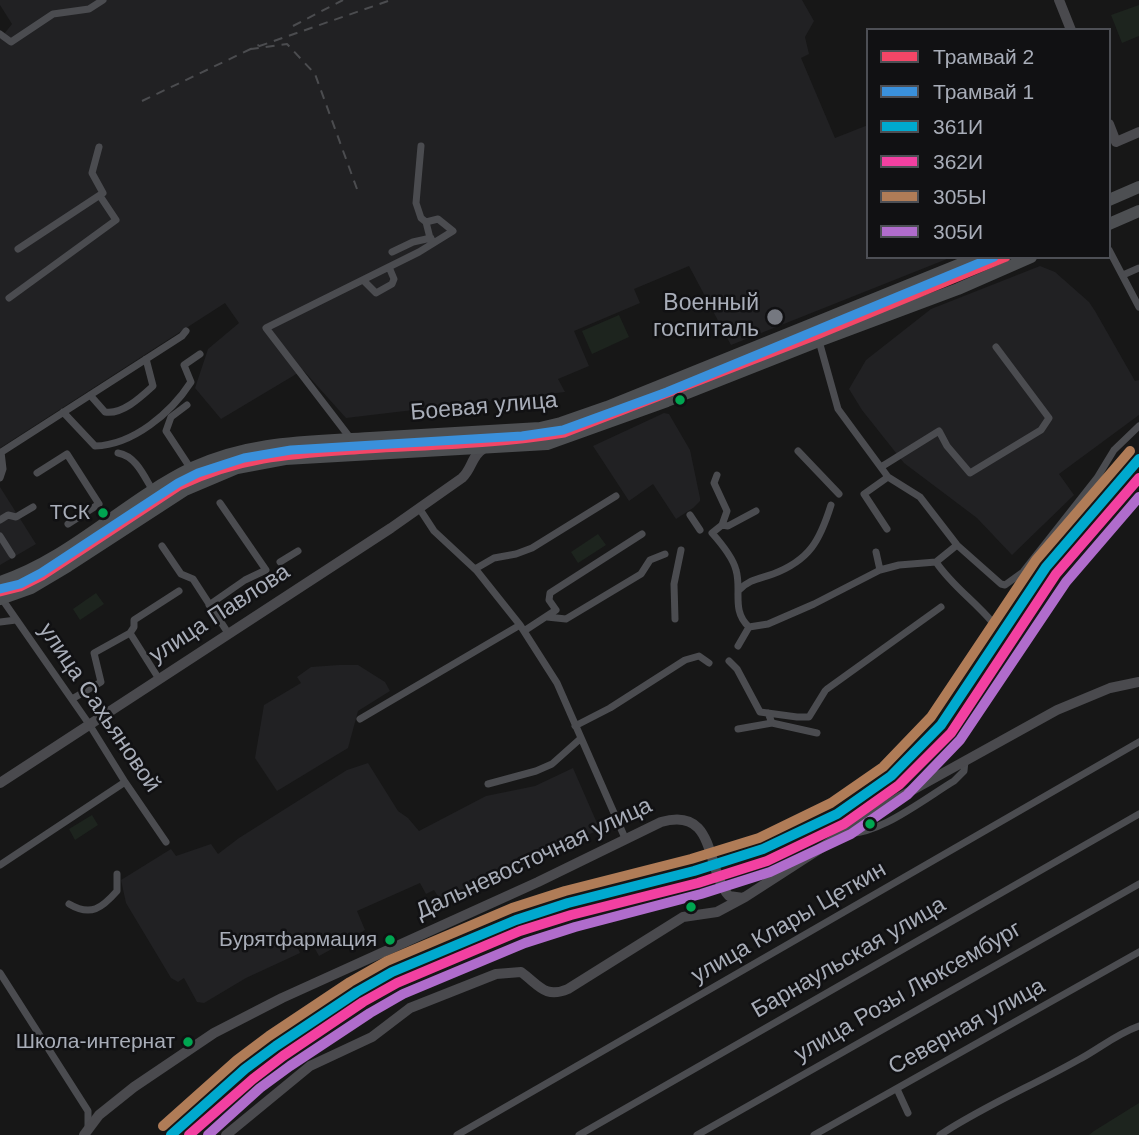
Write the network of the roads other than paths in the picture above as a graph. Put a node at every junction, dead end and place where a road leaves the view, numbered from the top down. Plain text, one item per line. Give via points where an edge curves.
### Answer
1 (103, 0) edge
2 (1059, 0) edge
3 (1070, 28) edge
4 (0, 34) edge
5 (1111, 129) edge
6 (1139, 132) edge
7 (421, 146) dead end
8 (99, 147) dead end
9 (1139, 187) edge
10 (100, 196) junction
11 (1111, 199) edge
12 (1139, 211) edge
13 (426, 222) junction
14 (1111, 223) edge
15 (430, 238) junction
16 (438, 240) junction
17 (18, 249) dead end
18 (392, 252) dead end
19 (1111, 254) edge
20 (973, 259) edge
21 (1026, 259) edge
22 (389, 267) junction
23 (1139, 268) edge
24 (1123, 275) junction
25 (363, 280) junction
26 (9, 298) dead end
27 (1139, 307) edge
28 (813, 325) junction
29 (186, 331) dead end
30 (819, 341) junction
31 (996, 347) dead end
32 (200, 354) dead end
33 (146, 359) junction
34 (90, 395) junction
35 (187, 405) dead end
36 (63, 412) junction
37 (1139, 426) edge
38 (351, 439) junction
39 (483, 449) junction
40 (459, 450) junction
41 (798, 451) dead end
42 (1, 452) edge
43 (118, 453) dead end
44 (881, 467) junction
45 (191, 469) junction
46 (37, 473) dead end
47 (717, 475) dead end
48 (888, 477) junction
49 (0, 478) edge
50 (462, 478) junction
51 (153, 491) junction
52 (839, 494) dead end
53 (616, 496) dead end
54 (220, 503) dead end
55 (831, 505) dead end
56 (33, 507) dead end
57 (419, 508) junction
58 (756, 512) dead end
59 (690, 515) dead end
60 (0, 520) edge
61 (68, 524) dead end
62 (722, 524) junction
63 (887, 529) dead end
64 (700, 530) dead end
65 (642, 534) dead end
66 (0, 536) edge
67 (957, 545) junction
68 (162, 546) dead end
69 (681, 550) dead end
70 (298, 551) dead end
71 (876, 552) dead end
72 (665, 554) dead end
73 (12, 555) dead end
74 (280, 562) dead end
75 (936, 562) junction
76 (475, 569) junction
77 (880, 570) junction
78 (0, 582) edge
79 (740, 590) junction
80 (180, 591) dead end
81 (1, 598) edge
82 (209, 606) junction
83 (941, 607) dead end
84 (546, 616) junction
85 (675, 619) dead end
86 (16, 620) junction
87 (0, 622) edge
88 (993, 623) dead end
89 (749, 627) junction
90 (522, 628) junction
91 (130, 633) junction
92 (228, 634) junction
93 (738, 646) dead end
94 (729, 661) dead end
95 (709, 663) dead end
96 (159, 679) junction
97 (1139, 682) edge
98 (72, 699) junction
99 (768, 713) junction
100 (360, 719) dead end
101 (772, 723) junction
102 (89, 724) junction
103 (575, 726) junction
104 (738, 729) dead end
105 (817, 733) dead end
106 (580, 738) junction
107 (1139, 742) edge
108 (125, 782) junction
109 (0, 783) edge
110 (488, 784) dead end
111 (1139, 814) edge
112 (625, 838) junction
113 (166, 842) dead end
114 (0, 865) edge
115 (117, 874) dead end
116 (1139, 884) edge
117 (722, 888) junction
118 (745, 897) junction
119 (69, 904) dead end
120 (717, 912) junction
121 (1139, 952) edge
122 (0, 974) edge
123 (1139, 1026) edge
124 (897, 1089) junction
125 (88, 1111) junction
126 (908, 1113) dead end
127 (99, 1115) junction
128 (86, 1132) edge
129 (226, 1135) edge
130 (457, 1135) edge
131 (579, 1135) edge
132 (697, 1135) edge
133 (814, 1135) edge
134 (940, 1135) edge

1 - 4 street via 89,9 44,18 11,42
2 - 3 street
5 - 6 street via 1116,142
7 - 13 street via 415,194
8 - 10 street via 92,173 102,189
9 - 11 main road
10 - 17 street
10 - 26 street via 116,220
12 - 14 main road
13 - 15 street
13 - 16 street via 438,219 453,231
15 - 16 street
15 - 18 street
16 - 22 street
19 - 24 street
20 - 28 main road, Боевая улица
21 - 30 main road, Боевая улица
22 - 25 street
22 - 25 street via 393,284 376,293
23 - 24 street
24 - 27 street
25 - 38 street via 266,328
28 - 30 main road
28 - 38 main road, Боевая улица via 561,423
29 - 33 street
30 - 39 main road, Боевая улица via 576,435 547,444
30 - 44 street via 838,409
31 - 44 street via 1049,418 1041,430 970,473 939,431
32 - 36 street via 184,365 191,382 183,393 146,428 125,439 95,446
33 - 34 street
33 - 34 street via 153,386 142,396 113,414 105,412
34 - 36 street
35 - 45 street via 171,417 166,431
36 - 42 street
37 - 67 street via 1114,450 1097,478 1010,583 1000,584
38 - 45 main road, Боевая улица via 264,445
39 - 40 main road, Боевая улица
39 - 50 street, улица Павлова
40 - 50 street via 470,460
40 - 81 main road, Боевая улица via 285,459 237,468 185,490 31,588
41 - 52 street
42 - 49 street
43 - 51 street via 128,455
44 - 48 street
45 - 51 main road, Боевая улица
46 - 61 street via 67,454 100,504
47 - 62 street via 715,483 727,510
48 - 63 street via 864,494
48 - 67 street via 920,497
50 - 57 street, улица Павлова
51 - 78 main road, Боевая улица via 54,559
53 - 76 street via 532,548 494,558
54 - 82 street via 266,570
55 - 79 street via 811,552 775,573 748,581
56 - 60 street
57 - 76 street via 434,531
57 - 92 street, улица Павлова
58 - 62 street via 728,526
59 - 64 street
62 - 79 street via 712,533 736,570
65 - 84 street via 550,593 556,610
66 - 73 street
67 - 75 street
68 - 82 street via 181,574 193,579
69 - 85 street via 674,584
70 - 74 street
71 - 77 street
72 - 84 street via 566,619
75 - 77 street
75 - 88 street
76 - 90 street
77 - 89 street via 814,604 768,624
79 - 89 street via 737,608
80 - 91 street via 134,620
81 - 86 street, улица Сахьяновой
82 - 92 street
83 - 99 street via 826,690 809,716
84 - 90 street
86 - 87 street
86 - 98 street, улица Сахьяновой
89 - 93 street
90 - 100 street
90 - 103 street via 557,683
91 - 96 street
91 - 98 street via 94,653 101,682
92 - 96 street, улица Павлова
94 - 99 street via 760,712
95 - 103 street via 699,656 685,660
96 - 102 street, улица Павлова
97 - 118 street via 1110,688 1056,710 843,833
98 - 102 street, улица Сахьяновой
99 - 101 street
101 - 104 street
101 - 105 street
102 - 108 street, улица Сахьяновой
102 - 109 street, улица Павлова
103 - 106 street
106 - 110 street via 552,764
106 - 112 street
107 - 130 street, улица Клары Цеткин
108 - 113 street, улица Сахьяновой
108 - 114 street
111 - 131 street, Барнаульская улица
112 - 117 street, Дальневосточная улица via 672,818 690,822 705,837
112 - 127 street, Дальневосточная улица via 246,1016 136,1085
115 - 119 street via 117,891 93,911
116 - 132 street, улица Розы Люксембург
117 - 118 street via 729,896
117 - 120 street
118 - 120 street
120 - 129 street via 683,918 556,994 521,972 496,974 410,1008 372,1037 310,1066
121 - 124 street, Северная улица
122 - 125 street
123 - 134 street
124 - 126 street
124 - 133 street, Северная улица
125 - 127 street
125 - 128 street
127 - 128 street, Дальневосточная улица

